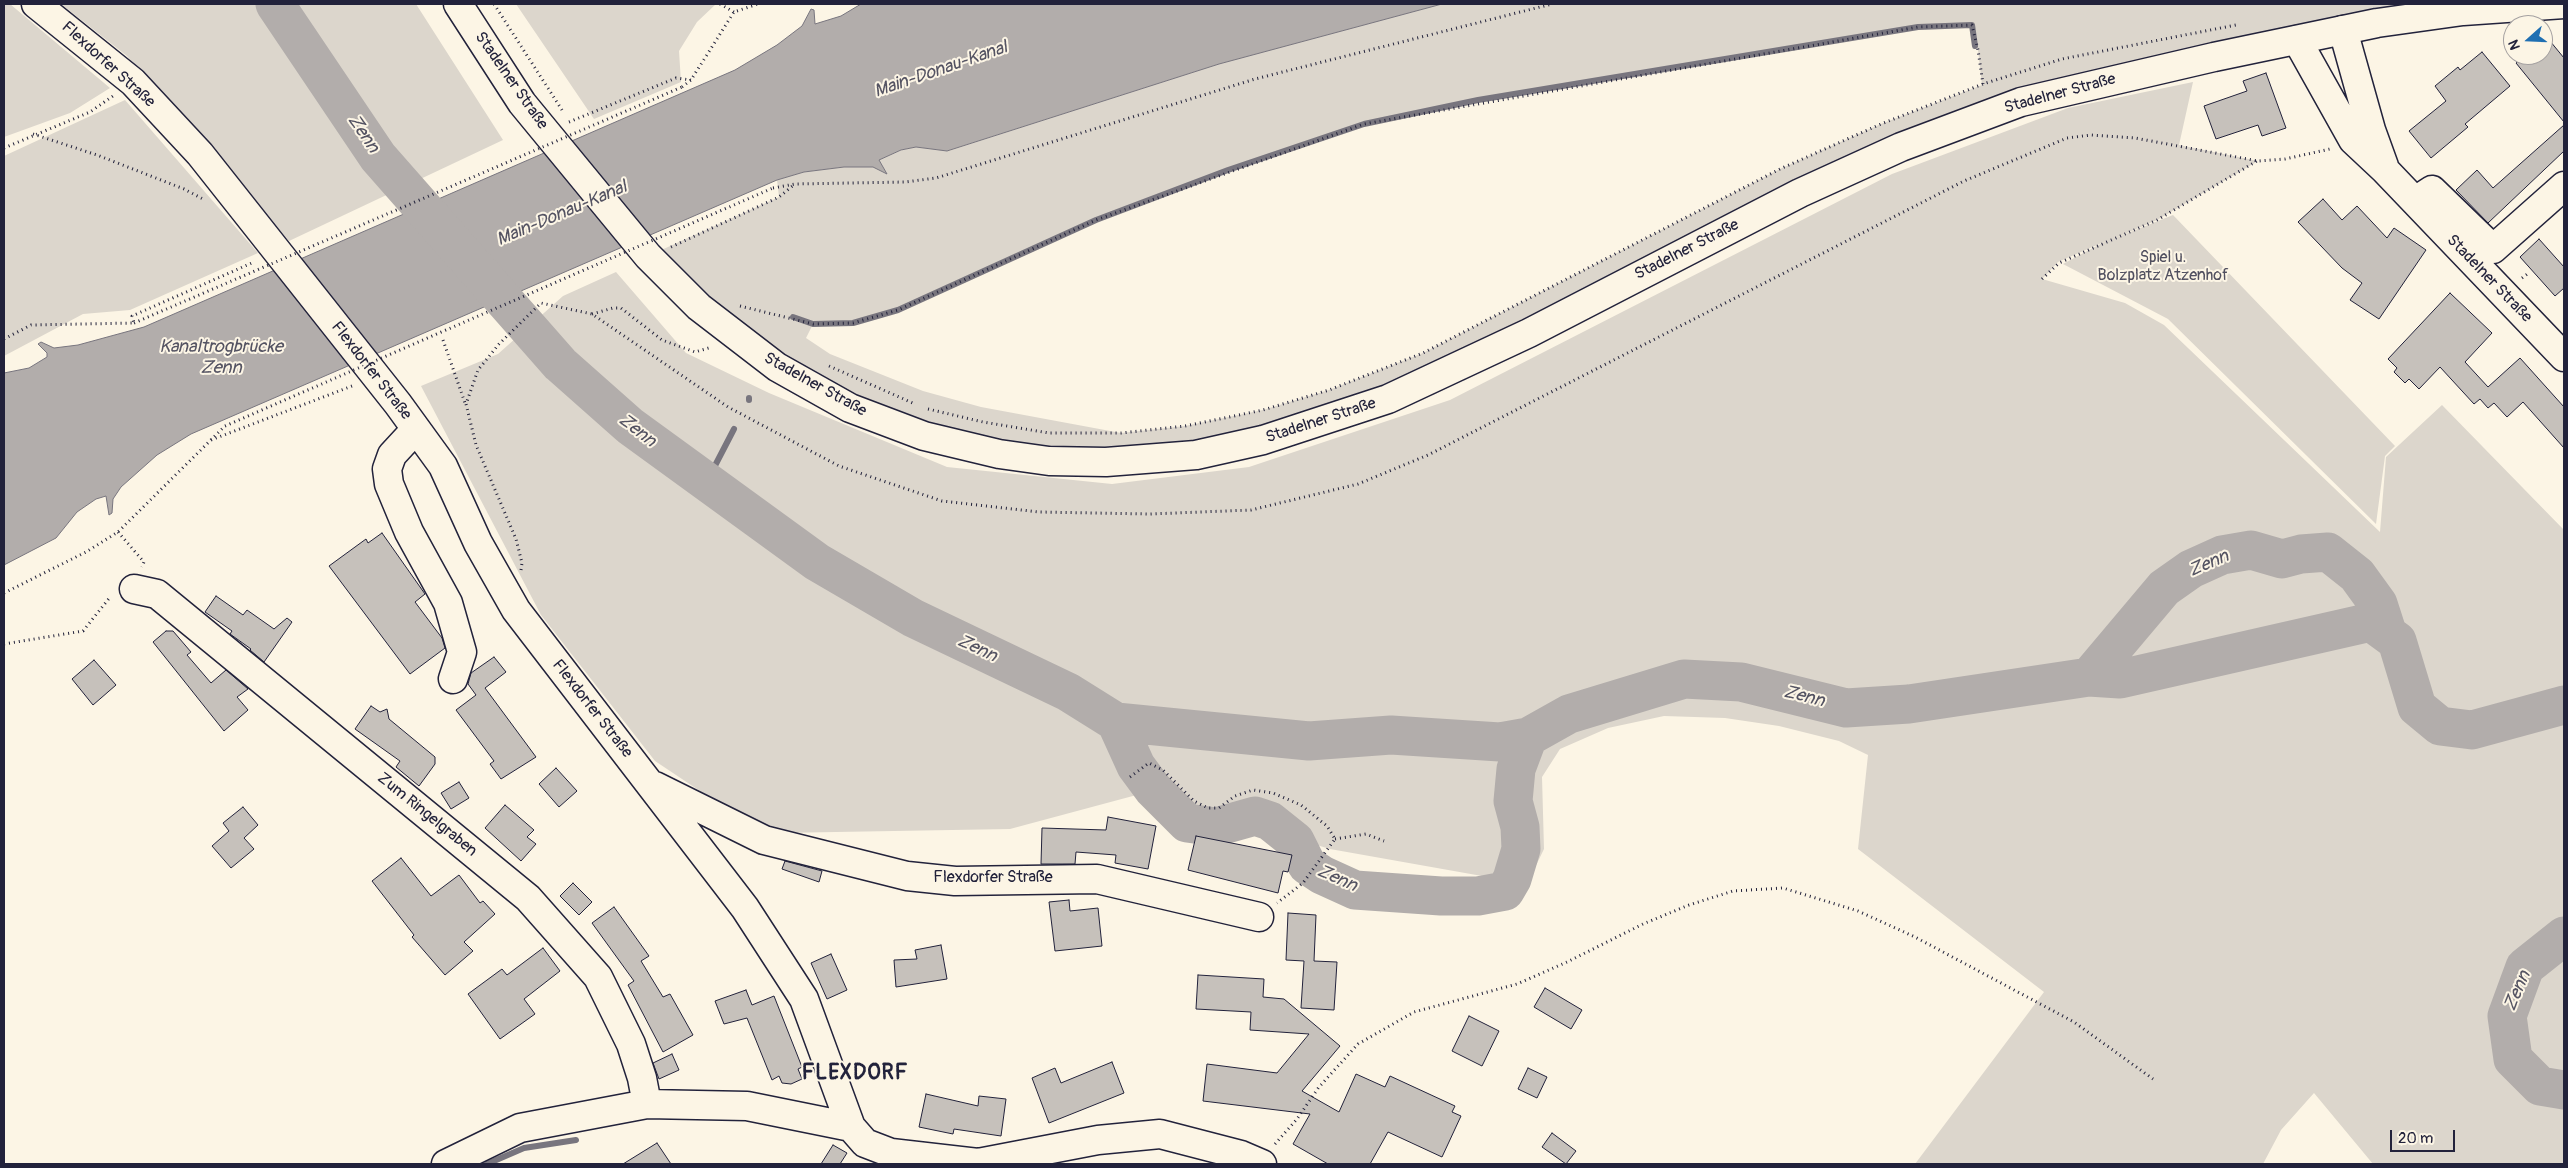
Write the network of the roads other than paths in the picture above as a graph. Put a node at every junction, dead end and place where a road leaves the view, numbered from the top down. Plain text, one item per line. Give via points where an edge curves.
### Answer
1 (36, 4) edge
2 (458, 4) edge
3 (2564, 4) edge
4 (2343, 30) junction
5 (2297, 40) junction
6 (2385, 170) junction
7 (2564, 186) edge
8 (2415, 201) junction
9 (2564, 357) edge
10 (416, 429) junction
11 (134, 589) road end
12 (454, 679) dead end
13 (650, 783) junction
14 (1259, 918) road end
15 (646, 1104) junction
16 (859, 1145) edge
17 (1260, 1163) edge
18 (446, 1164) edge

1 - 10 street, Flexdorfer Straße via 133,82 200,154
2 - 5 street, Stadelner Straße via 522,103 648,256 699,307 746,345 850,408 924,436 999,454 1049,461 1097,462 1196,455 1263,440 1380,402 1452,371 1782,202 1901,147 2021,102
3 - 4 street via 2463,11
4 - 5 street, Stadelner Straße
4 - 6 street, Stadelner Straße
5 - 6 street, Stadelner Straße via 2353,140
6 - 8 street, Stadelner Straße
7 - 8 street, Stadelner Straße via 2493,249 2432,190
8 - 9 street, Stadelner Straße
10 - 12 street via 392,455 388,469 389,484 409,532 448,604 462,652
10 - 13 street, Flexdorfer Straße via 443,466 478,543 516,610
11 - 15 street, Zum Ringelgraben via 156,594 528,898 598,977 631,1044
13 - 14 street, Flexdorfer Straße via 764,840 907,876 955,881 1097,880
13 - 16 street, Flexdorfer Straße via 745,908 804,999
15 - 16 street via 747,1106
15 - 18 street via 520,1128
16 - 17 street via 891,1153 978,1163 1098,1140 1160,1134

